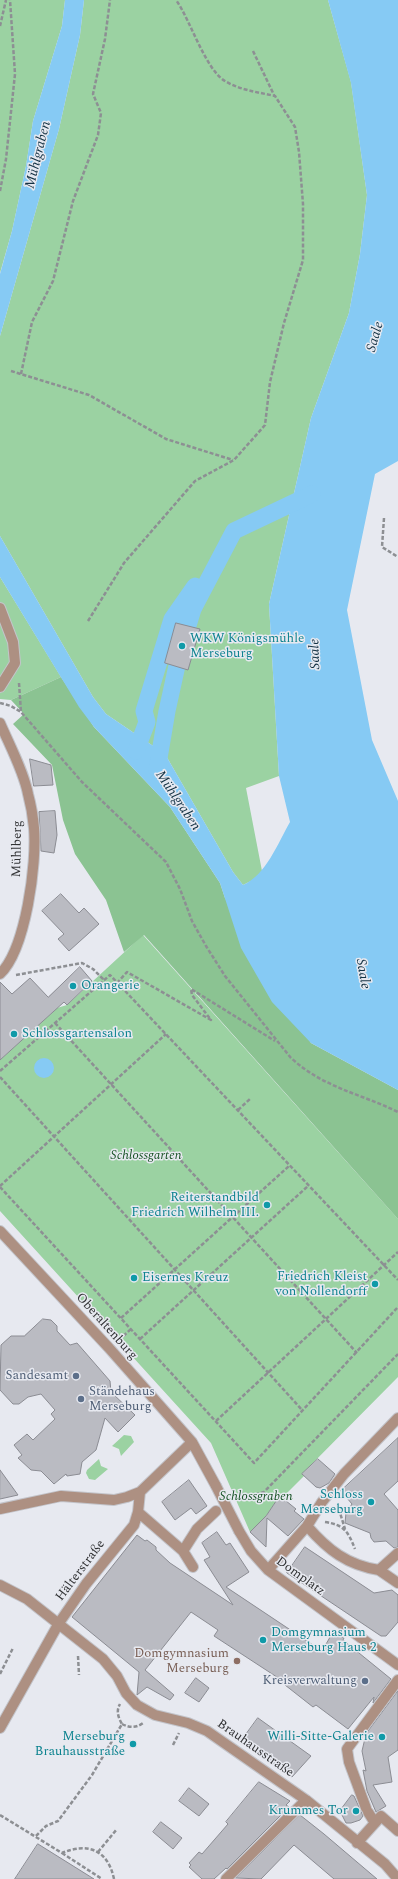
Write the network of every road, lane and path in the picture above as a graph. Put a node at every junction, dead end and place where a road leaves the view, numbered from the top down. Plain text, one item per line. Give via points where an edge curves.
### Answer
1 (6, 0) edge
2 (10, 0) edge
3 (110, 0) edge
4 (176, 0) edge
5 (0, 26) edge
6 (253, 50) dead end
7 (274, 96) junction
8 (0, 191) edge
9 (11, 371) dead end
10 (21, 374) junction
11 (234, 460) junction
12 (384, 518) dead end
13 (398, 557) edge
14 (0, 608) edge
15 (88, 621) dead end
16 (15, 663) junction
17 (0, 688) edge
18 (0, 702) edge
19 (21, 712) junction
20 (0, 723) edge
21 (0, 974) edge
22 (12, 976) dead end
23 (104, 980) junction
24 (117, 983) junction
25 (55, 1023) junction
26 (166, 1034) junction
27 (278, 1043) junction
28 (0, 1071) edge
29 (0, 1077) edge
30 (111, 1085) junction
31 (250, 1099) dead end
32 (238, 1110) junction
33 (398, 1112) edge
34 (53, 1137) junction
35 (289, 1166) junction
36 (308, 1186) junction
37 (0, 1187) edge
38 (232, 1217) junction
39 (0, 1231) edge
40 (251, 1238) junction
41 (398, 1252) edge
42 (383, 1265) junction
43 (174, 1270) junction
44 (398, 1280) edge
45 (193, 1291) junction
46 (398, 1307) edge
47 (121, 1318) junction
48 (326, 1320) junction
49 (140, 1339) junction
50 (357, 1353) junction
51 (398, 1354) edge
52 (268, 1372) junction
53 (303, 1411) junction
54 (398, 1418) edge
55 (216, 1421) junction
56 (192, 1442) junction
57 (334, 1486) junction
58 (140, 1492) junction
59 (236, 1501) dead end
60 (0, 1509) edge
61 (216, 1511) dead end
62 (138, 1512) junction
63 (310, 1523) junction
64 (345, 1529) junction
65 (183, 1551) junction
66 (398, 1553) edge
67 (193, 1567) dead end
68 (362, 1568) junction
69 (268, 1570) junction
70 (379, 1570) junction
71 (398, 1582) edge
72 (0, 1585) edge
73 (59, 1623) junction
74 (13, 1648) dead end
75 (398, 1665) edge
76 (0, 1674) edge
77 (398, 1680) edge
78 (126, 1693) junction
79 (150, 1713) junction
80 (122, 1724) junction
81 (0, 1728) edge
82 (306, 1800) junction
83 (0, 1815) edge
84 (375, 1823) junction
85 (118, 1828) dead end
86 (398, 1831) edge
87 (36, 1836) junction
88 (357, 1842) junction
89 (98, 1852) junction
90 (62, 1853) junction
91 (102, 1879) edge
92 (114, 1879) edge
93 (226, 1879) edge
94 (398, 1879) edge

1 - 5 path
2 - 8 path via 15,74
3 - 10 path via 94,94 101,113 98,135 73,201 53,282 32,322
4 - 7 path via 184,11 209,64 224,80 246,90
6 - 7 path
7 - 11 path via 295,127 303,204 303,260 270,382 265,425
9 - 10 path
10 - 11 path via 89,395 166,439
11 - 15 path via 195,481 124,563
12 - 13 path via 382,547
14 - 16 street via 12,642
16 - 17 street
16 - 19 path
18 - 19 path
19 - 27 path via 82,782 166,862 206,946 225,976 261,1018
20 - 21 street, Mühlberg via 28,792 34,828 33,863 26,917 17,948
22 - 23 path via 82,963
23 - 24 path via 110,975
23 - 25 path
24 - 26 path
24 - 27 path via 127,972 211,1020 192,995 191,989
25 - 28 path
25 - 30 path
26 - 30 path
26 - 32 path
27 - 33 path via 303,1069 321,1081
29 - 34 path
30 - 34 path
30 - 38 path
31 - 32 path
32 - 35 path
34 - 37 path
34 - 43 path
35 - 36 path
35 - 38 path
36 - 40 path
36 - 42 path
37 - 47 path
38 - 40 path
38 - 43 path
39 - 56 street, Oberaltenburg
40 - 45 path
40 - 48 path
41 - 42 path
42 - 44 path
42 - 48 path
43 - 45 path
43 - 47 path
45 - 49 path
45 - 52 path
46 - 50 path
47 - 49 path
48 - 50 path
48 - 52 path
49 - 55 path
50 - 53 path
51 - 59 path via 264,1492
52 - 53 path
52 - 55 path
53 - 55 path via 254,1463
54 - 57 street
56 - 58 street
56 - 69 street, Domplatz, bridge via 239,1531 251,1551
57 - 63 street
57 - 64 path via 339,1514
58 - 60 street via 114,1500 61,1496
58 - 62 street, Hälterstraße
61 - 65 street via 197,1529
62 - 65 street
62 - 73 street, Hälterstraße via 134,1525 86,1584
63 - 64 path via 337,1524
63 - 68 street via 336,1554
63 - 69 street
64 - 68 path
65 - 67 street
66 - 70 street
68 - 70 street
69 - 75 street, Domplatz
70 - 71 street
72 - 73 street, Brauhausstraße via 27,1599
73 - 78 street, Brauhausstraße via 103,1659 117,1676
73 - 81 street, Hälterstraße
74 - 76 path
77 - 84 street via 347,1749 349,1762 367,1810
78 - 79 street, Brauhausstraße via 137,1705
78 - 80 path via 117,1709
79 - 80 path via 142,1724 136,1727 128,1728
79 - 82 street, Brauhausstraße via 207,1731
80 - 87 path via 92,1775 58,1821 46,1826
82 - 88 street, Brauhausstraße
82 - 93 street
83 - 87 path
84 - 86 street via 381,1816
84 - 88 street
85 - 89 path
87 - 90 path
88 - 94 street, Brauhausstraße via 385,1864
89 - 90 path via 81,1847
89 - 92 path via 111,1866
90 - 91 path

